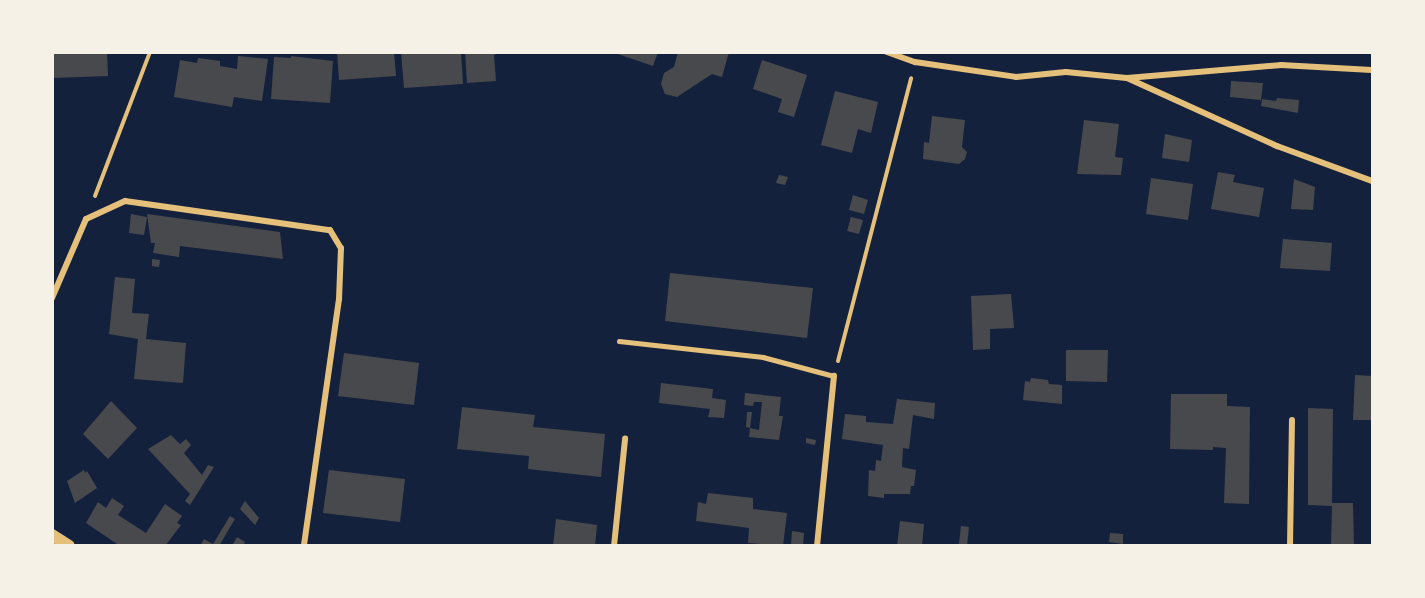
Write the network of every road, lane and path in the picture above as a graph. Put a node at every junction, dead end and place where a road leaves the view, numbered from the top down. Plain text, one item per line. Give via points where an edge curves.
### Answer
1 (150, 52) edge
2 (887, 52) edge
3 (915, 62) junction
4 (1372, 70) edge
5 (1127, 78) junction
6 (1372, 181) edge
7 (86, 219) junction
8 (52, 298) edge
9 (619, 341) dead end
10 (834, 376) junction
11 (1292, 420) dead end
12 (625, 439) dead end
13 (52, 535) edge
14 (69, 546) edge
15 (304, 546) edge
16 (614, 546) edge
17 (817, 546) edge
18 (1290, 546) edge

1 - 7 path
2 - 3 street
3 - 5 street via 1016,77 1066,72
3 - 10 path
4 - 5 street via 1281,65
5 - 6 street via 1277,146
7 - 8 street
7 - 15 street via 125,201 330,230 341,248 339,299
9 - 10 lane via 763,357
10 - 17 street
11 - 18 street
12 - 16 street
13 - 14 main road

